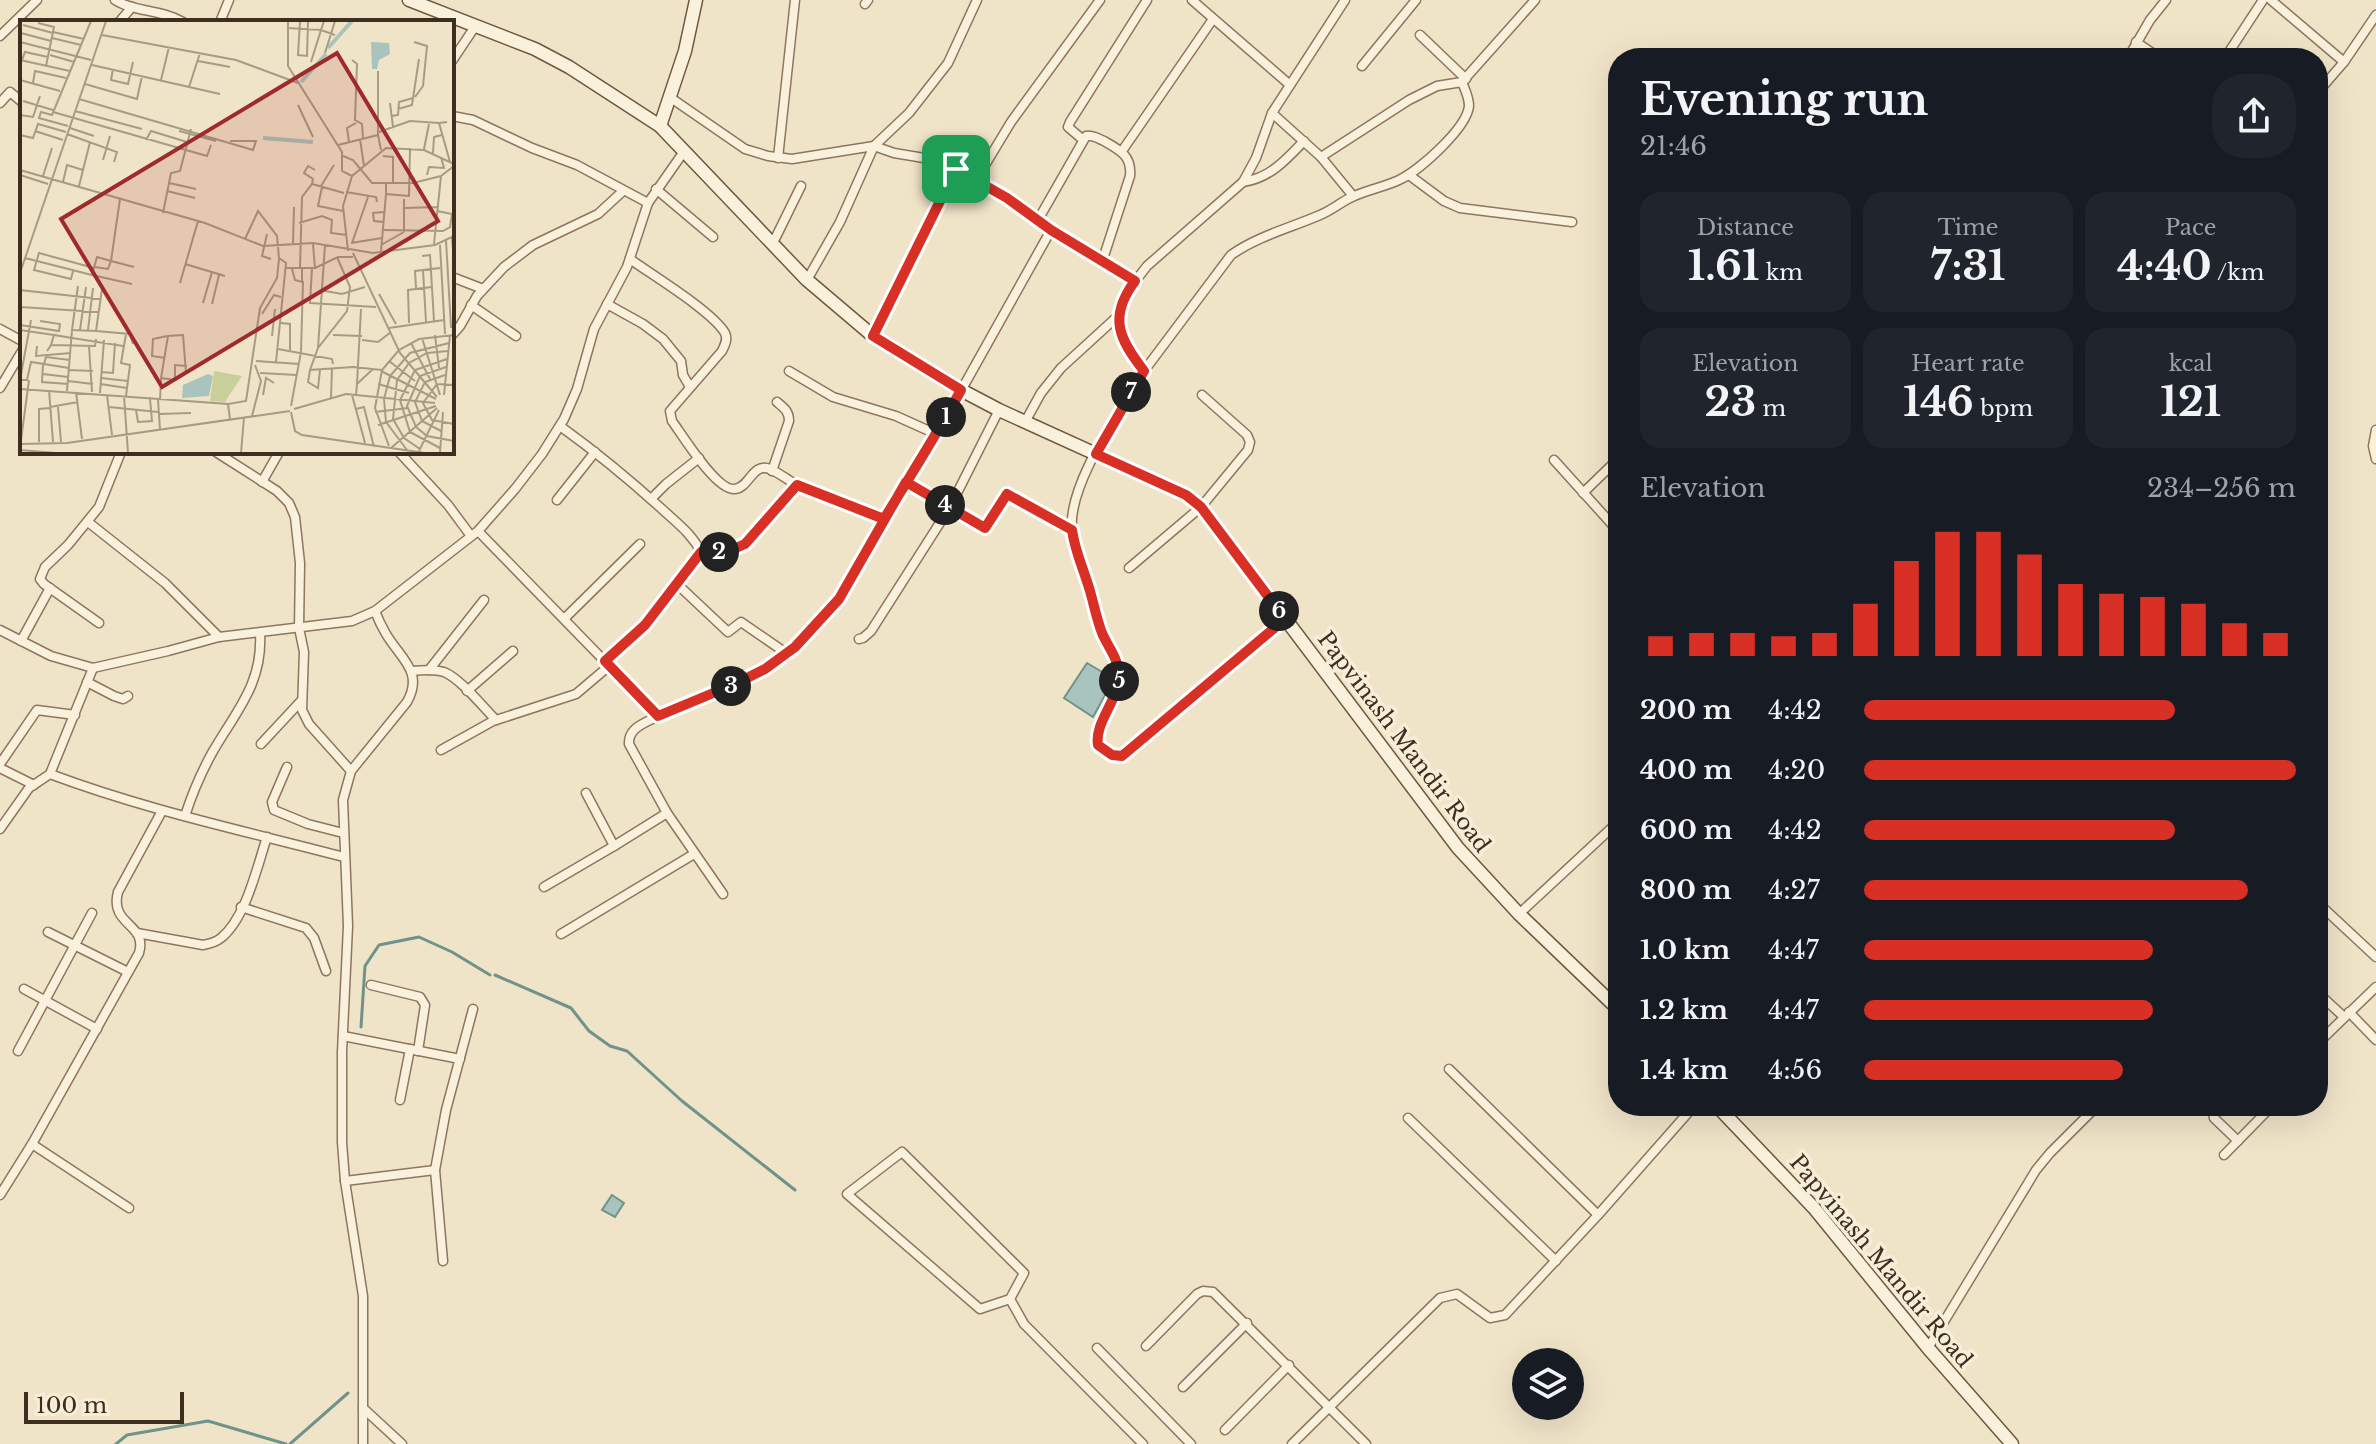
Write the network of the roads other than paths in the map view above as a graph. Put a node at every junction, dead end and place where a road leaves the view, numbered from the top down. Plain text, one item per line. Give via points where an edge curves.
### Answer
1 (37, 0) edge
2 (115, 0) edge
3 (229, 0) edge
4 (409, 0) edge
5 (696, 0) edge
6 (795, 0) edge
7 (977, 0) edge
8 (1100, 0) edge
9 (1147, 0) edge
10 (1192, 0) edge
11 (1345, 0) edge
12 (1416, 0) edge
13 (1535, 0) edge
14 (2166, 0) edge
15 (2263, 0) edge
16 (2271, 0) edge
17 (132, 7) junction
18 (2376, 17) edge
19 (1213, 19) junction
20 (121, 20) edge
21 (180, 20) edge
22 (221, 20) edge
23 (476, 25) junction
24 (1420, 35) dead end
25 (0, 36) edge
26 (2136, 42) junction
27 (2133, 48) edge
28 (2145, 48) edge
29 (2232, 48) edge
30 (2328, 48) edge
31 (2328, 48) edge
32 (454, 58) edge
33 (2344, 62) junction
34 (1362, 66) dead end
35 (1464, 80) junction
36 (2328, 80) edge
37 (1290, 85) junction
38 (671, 98) junction
39 (20, 100) edge
40 (0, 103) edge
41 (1272, 113) junction
42 (454, 116) edge
43 (660, 126) junction
44 (1082, 139) junction
45 (1304, 141) junction
46 (874, 146) junction
47 (685, 150) junction
48 (1122, 151) junction
49 (1321, 157) junction
50 (778, 158) junction
51 (956, 169) junction
52 (1409, 175) junction
53 (976, 180) junction
54 (1243, 182) junction
55 (801, 186) dead end
56 (656, 189) junction
57 (623, 191) junction
58 (1353, 196) junction
59 (648, 203) junction
60 (1038, 220) junction
61 (1572, 222) dead end
62 (1051, 230) junction
63 (713, 237) dead end
64 (773, 243) junction
65 (630, 259) junction
66 (1103, 259) junction
67 (454, 278) edge
68 (807, 280) junction
69 (1135, 281) junction
70 (483, 289) junction
71 (607, 304) junction
72 (471, 305) junction
73 (1119, 315) junction
74 (0, 329) edge
75 (454, 333) edge
76 (516, 336) dead end
77 (873, 336) junction
78 (20, 340) edge
79 (20, 354) edge
80 (789, 371) dead end
81 (1144, 371) junction
82 (690, 387) junction
83 (0, 388) edge
84 (961, 390) junction
85 (1202, 395) dead end
86 (777, 402) dead end
87 (999, 410) junction
88 (1025, 422) junction
89 (560, 426) junction
90 (2376, 430) edge
91 (936, 434) junction
92 (595, 452) junction
93 (120, 454) edge
94 (219, 454) edge
95 (278, 454) edge
96 (401, 454) edge
97 (1096, 454) junction
98 (699, 458) junction
99 (2376, 459) edge
100 (1554, 460) dead end
101 (1608, 469) edge
102 (772, 471) junction
103 (262, 482) junction
104 (906, 482) junction
105 (797, 485) junction
106 (1583, 493) junction
107 (651, 499) junction
108 (557, 500) dead end
109 (950, 507) junction
110 (1201, 507) junction
111 (884, 519) junction
112 (1608, 520) edge
113 (88, 522) junction
114 (1072, 530) junction
115 (474, 533) junction
116 (640, 544) dead end
117 (701, 552) junction
118 (1129, 568) dead end
119 (677, 584) junction
120 (50, 588) junction
121 (484, 600) dead end
122 (375, 611) junction
123 (564, 619) junction
124 (1285, 619) junction
125 (99, 623) dead end
126 (299, 628) junction
127 (0, 630) edge
128 (260, 633) junction
129 (219, 637) junction
130 (859, 639) dead end
131 (21, 641) junction
132 (513, 651) dead end
133 (786, 653) junction
134 (607, 663) junction
135 (93, 668) junction
136 (429, 670) junction
137 (412, 671) junction
138 (87, 682) junction
139 (467, 691) junction
140 (128, 696) dead end
141 (301, 701) junction
142 (75, 715) junction
143 (658, 716) junction
144 (496, 720) junction
145 (261, 744) dead end
146 (441, 750) dead end
147 (0, 766) edge
148 (287, 767) dead end
149 (351, 771) junction
150 (50, 774) junction
151 (34, 785) junction
152 (586, 793) dead end
153 (162, 811) junction
154 (667, 813) junction
155 (185, 816) junction
156 (0, 829) edge
157 (1608, 831) edge
158 (343, 833) junction
159 (267, 837) junction
160 (614, 846) junction
161 (694, 854) junction
162 (344, 857) junction
163 (544, 887) dead end
164 (723, 894) dead end
165 (241, 907) junction
166 (2328, 912) edge
167 (92, 913) dead end
168 (1519, 914) junction
169 (48, 932) dead end
170 (137, 933) junction
171 (561, 934) dead end
172 (75, 946) junction
173 (2376, 957) edge
174 (326, 971) dead end
175 (128, 972) junction
176 (371, 985) dead end
177 (2376, 987) edge
178 (24, 989) dead end
179 (1608, 999) edge
180 (45, 1001) junction
181 (2328, 1001) edge
182 (473, 1009) dead end
183 (2346, 1015) junction
184 (97, 1029) junction
185 (2328, 1033) edge
186 (343, 1036) junction
187 (2376, 1040) edge
188 (414, 1050) junction
189 (18, 1051) dead end
190 (460, 1059) junction
191 (1449, 1069) dead end
192 (400, 1100) dead end
193 (1685, 1116) edge
194 (1727, 1116) edge
195 (2087, 1116) edge
196 (2214, 1116) edge
197 (2262, 1116) edge
198 (1408, 1118) dead end
199 (2238, 1141) junction
200 (32, 1144) junction
201 (2224, 1155) dead end
202 (435, 1170) junction
203 (345, 1181) junction
204 (0, 1195) edge
205 (129, 1208) dead end
206 (1598, 1215) junction
207 (443, 1261) dead end
208 (1556, 1261) junction
209 (1010, 1299) junction
210 (1247, 1323) junction
211 (1146, 1346) dead end
212 (1097, 1348) dead end
213 (1928, 1348) junction
214 (1289, 1365) junction
215 (1183, 1387) dead end
216 (1330, 1406) junction
217 (363, 1408) junction
218 (1225, 1430) dead end
219 (363, 1444) edge
220 (402, 1444) edge
221 (1143, 1444) edge
222 (1191, 1444) edge
223 (1292, 1444) edge
224 (1366, 1444) edge
225 (2012, 1444) edge

1 - 25 street
2 - 17 street
3 - 22 street
4 - 23 street, Papvinash Mandir Road
5 - 38 street
6 - 50 street
7 - 46 street via 948,63 909,113
8 - 53 street via 1011,122
9 - 44 street via 1070,122 1070,131
10 - 19 street
11 - 37 street
12 - 34 street
13 - 35 street
14 - 26 street
15 - 29 street
16 - 30 street
17 - 20 street
17 - 21 street
18 - 33 street
19 - 37 street
19 - 48 street
23 - 32 street
23 - 43 street, Papvinash Mandir Road via 569,67
24 - 35 street
26 - 27 street
26 - 28 street
31 - 33 street
33 - 36 street
35 - 49 street via 1420,95
35 - 52 street via 1469,107 1465,118
37 - 41 street
38 - 43 street
38 - 50 street via 745,149
39 - 40 street via 10,92
41 - 45 street
41 - 54 street
42 - 57 street via 577,165
43 - 47 street, Papvinash Mandir Road
44 - 48 street via 1092,135
44 - 60 street
45 - 49 street
45 - 54 street via 1276,169
46 - 50 street
46 - 51 street
46 - 68 street
47 - 56 street
47 - 64 street, Papvinash Mandir Road
48 - 66 street via 1130,176
49 - 58 street
51 - 53 street
51 - 77 street
52 - 58 street
52 - 61 street via 1460,208
53 - 60 street
54 - 69 street
55 - 64 street
56 - 59 street
56 - 63 street
57 - 59 street
57 - 70 street via 598,214 533,245
58 - 81 street via 1231,255
59 - 65 street
60 - 62 street
62 - 66 street
62 - 84 street
64 - 68 street, Papvinash Mandir Road
65 - 71 street
65 - 82 street via 699,307 724,332 722,351
66 - 69 street
67 - 70 street
68 - 77 street, Papvinash Mandir Road
69 - 73 street
70 - 72 street
71 - 82 street via 663,339 681,361
71 - 89 street
72 - 75 street
72 - 76 street
73 - 81 street via 1126,348
73 - 88 street via 1061,368
74 - 78 street
77 - 84 street, Papvinash Mandir Road
79 - 83 street
80 - 91 street via 833,397
81 - 97 street
82 - 98 street via 670,411
84 - 87 street, Papvinash Mandir Road
84 - 91 street
85 - 110 street via 1250,442 1245,456
86 - 102 street via 789,421
87 - 88 street, Papvinash Mandir Road
87 - 109 street
88 - 97 street, Papvinash Mandir Road
89 - 92 street
89 - 115 street via 515,489
90 - 99 street
91 - 104 street
92 - 107 street
92 - 108 street
93 - 113 street
94 - 103 street
95 - 103 street
96 - 115 street
97 - 110 street, Papvinash Mandir Road
97 - 114 street via 1075,498
98 - 102 street via 731,489 742,487 758,470
98 - 107 street
100 - 106 street
101 - 106 street
102 - 105 street
103 - 126 street via 289,503 295,517
104 - 109 street
104 - 111 street
105 - 111 street
105 - 117 street via 745,544 727,552
106 - 112 street
107 - 117 street
109 - 114 street via 985,528 1007,494
109 - 130 street via 871,631
110 - 118 street
110 - 124 street, Papvinash Mandir Road
111 - 133 street via 839,599
113 - 120 street via 45,567 40,579
113 - 129 street via 165,583
114 - 124 street via 1098,622 1119,671 1118,688 1098,734 1098,745 1112,755 1122,756
115 - 122 street
115 - 123 street
116 - 123 street
117 - 119 street
119 - 133 street via 728,632 741,622
119 - 134 street
120 - 125 street
120 - 131 street
121 - 136 street
122 - 126 street via 352,621
122 - 137 street
123 - 134 street
124 - 168 street, Papvinash Mandir Road via 1458,848
126 - 128 street
126 - 141 street via 304,652
127 - 131 street
128 - 129 street
128 - 155 street via 258,671 201,773
129 - 135 street
131 - 135 street
132 - 139 street
133 - 143 street via 735,684
134 - 143 street
134 - 144 street via 576,694
135 - 138 street
136 - 137 street
136 - 139 street via 445,673
137 - 149 street via 407,702
138 - 140 street via 114,696
138 - 142 street
139 - 144 street
141 - 145 street
141 - 149 street via 309,724
142 - 147 street via 37,710
142 - 150 street
143 - 154 street via 628,737
144 - 146 street
147 - 151 street
148 - 158 street via 272,802 274,810
149 - 158 street via 343,800
150 - 151 street
150 - 153 street
151 - 156 street
152 - 160 street
153 - 155 street
153 - 170 street via 115,903
154 - 160 street
154 - 161 street
155 - 159 street
157 - 168 street
158 - 162 street
159 - 162 street
159 - 165 street
160 - 163 street
161 - 164 street
161 - 171 street
162 - 186 street via 348,926
165 - 170 street via 223,937 213,943
165 - 174 street via 306,928
166 - 173 street
167 - 172 street
168 - 179 street, Papvinash Mandir Road
169 - 172 street
170 - 175 street via 141,947
172 - 175 street
172 - 180 street
175 - 184 street
176 - 188 street via 424,1000
177 - 183 street
178 - 180 street
180 - 184 street
180 - 189 street
181 - 183 street
182 - 190 street
183 - 185 street
183 - 187 street
184 - 200 street
186 - 188 street
186 - 203 street
188 - 190 street
188 - 192 street
190 - 202 street
191 - 206 street
193 - 206 street
194 - 213 street, Papvinash Mandir Road via 1814,1208
195 - 213 street via 2036,1170
196 - 199 street
197 - 199 street
198 - 208 street
199 - 201 street
200 - 204 street
200 - 205 street
202 - 203 street
202 - 207 street
203 - 217 street via 363,1296
206 - 208 street
208 - 216 street via 1498,1318 1490,1318 1457,1294 1440,1298
209 - 209 street via 980,1309 847,1194 902,1152 1024,1273
209 - 221 street via 1024,1324
210 - 211 street via 1213,1292 1203,1291
210 - 214 street
210 - 215 street
212 - 222 street
213 - 225 street, Papvinash Mandir Road
214 - 216 street
214 - 218 street
216 - 223 street
216 - 224 street
217 - 219 street
217 - 220 street

